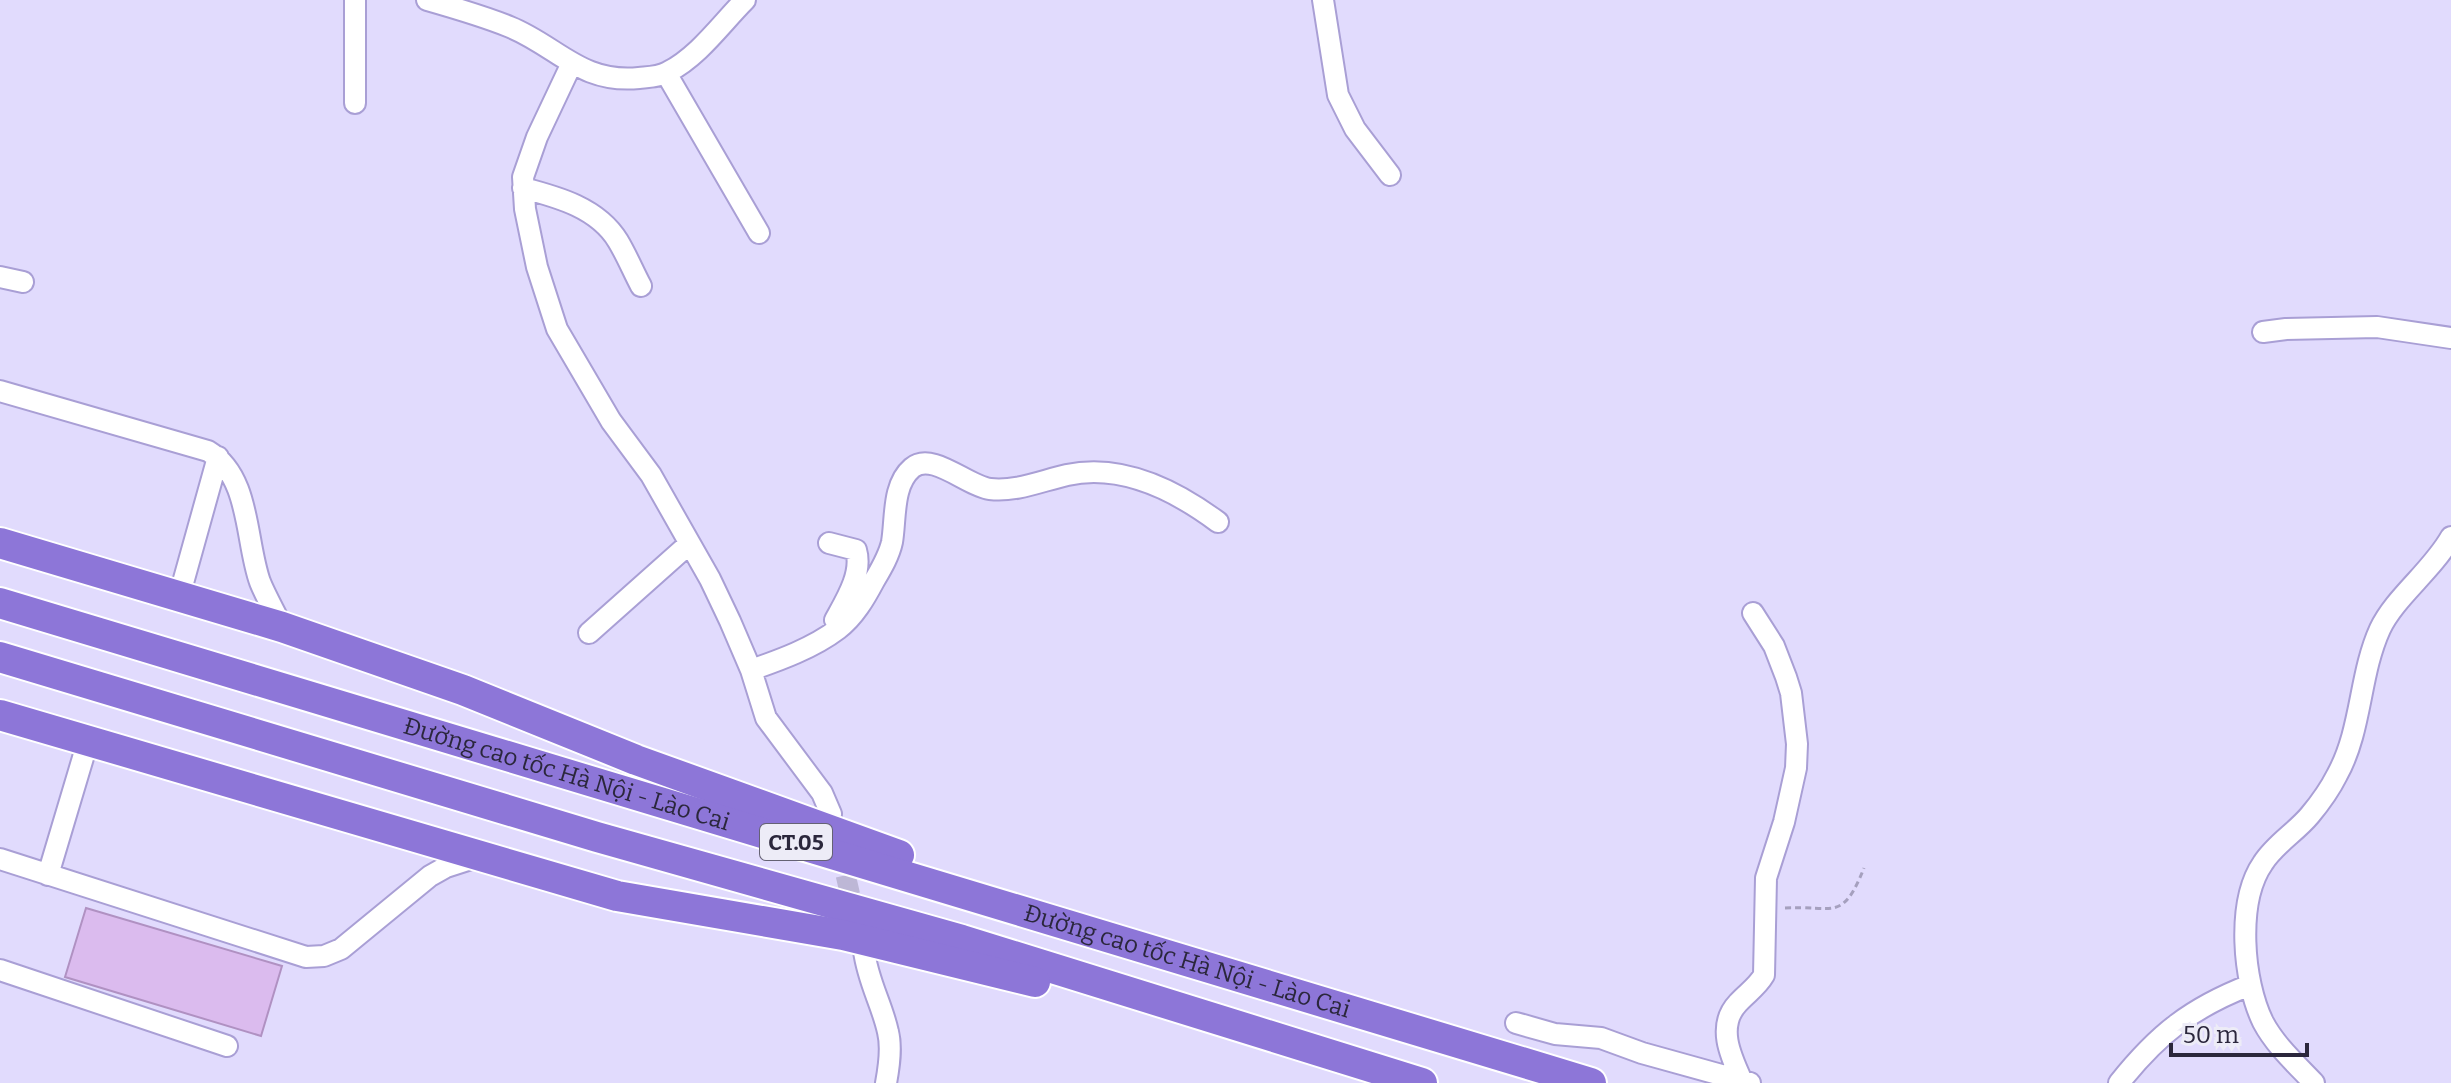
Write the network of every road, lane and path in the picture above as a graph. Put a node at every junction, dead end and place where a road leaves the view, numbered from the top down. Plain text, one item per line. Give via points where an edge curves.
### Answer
1 (355, 0) edge
2 (427, 0) edge
3 (745, 0) edge
4 (1323, 0) edge
5 (571, 65) junction
6 (666, 73) junction
7 (355, 103) dead end
8 (1390, 175) dead end
9 (523, 188) junction
10 (759, 233) dead end
11 (0, 277) edge
12 (23, 282) dead end
13 (641, 286) dead end
14 (2263, 332) dead end
15 (2451, 338) edge
16 (0, 391) edge
17 (218, 457) junction
18 (1218, 522) dead end
19 (2451, 537) edge
20 (0, 543) edge
21 (829, 543) dead end
22 (689, 544) junction
23 (179, 597) junction
24 (0, 603) edge
25 (1753, 613) dead end
26 (282, 627) junction
27 (589, 633) dead end
28 (824, 637) junction
29 (0, 657) edge
30 (751, 670) junction
31 (0, 715) edge
32 (88, 741) junction
33 (831, 814) dead end
34 (477, 857) junction
35 (0, 859) edge
36 (1864, 868) dead end
37 (48, 875) junction
38 (1766, 912) junction
39 (1090, 931) junction
40 (864, 951) dead end
41 (0, 970) edge
42 (2250, 985) junction
43 (1516, 1023) dead end
44 (227, 1046) dead end
45 (1304, 1048) junction
46 (1746, 1082) edge
47 (886, 1083) edge
48 (1422, 1083) edge
49 (1591, 1083) edge
50 (2119, 1083) edge
51 (2314, 1083) edge

1 - 7 street
2 - 5 street via 510,27
3 - 6 street
4 - 8 street via 1338,95 1355,129
5 - 6 street via 615,79
5 - 9 street via 526,163
6 - 10 street
9 - 13 street via 588,211 617,238
9 - 22 street via 537,267 557,329
11 - 12 street
14 - 15 street via 2377,327
16 - 17 street
17 - 23 street
17 - 26 street via 238,489 261,582
18 - 28 street via 1163,487 1126,477 1085,472 1013,489 986,489 943,467 917,464 898,493 891,546 883,564 850,617
19 - 42 street via 2382,625 2339,772 2310,816 2266,858 2254,878 2246,914
20 - 23 highway
21 - 28 street via 856,550 859,560 846,602
22 - 27 street
22 - 30 street
23 - 26 highway
24 - 39 highway, Đường cao tốc Hà Nội - Lào Cai / CT.05
25 - 38 street via 1774,646 1788,685 1797,744 1784,822 1766,878
26 - 39 highway via 463,690
28 - 30 street
29 - 45 highway, Đường cao tốc Hà Nội - Lào Cai / CT.05 via 597,837 962,940
30 - 33 street via 766,718 822,793
31 - 32 highway
32 - 34 highway
32 - 37 street
34 - 37 street via 430,876 341,949 306,957
34 - 45 highway via 617,896 843,935
35 - 37 street
36 - 38 path via 1853,894 1831,910 1797,907
38 - 46 street via 1764,975 1730,1013 1728,1023 1728,1047
39 - 49 highway, Đường cao tốc Hà Nội - Lào Cai / CT.05
40 - 47 street via 889,1035
41 - 44 street
42 - 50 street via 2194,1011 2144,1053
42 - 51 street via 2272,1036
43 - 46 street via 1555,1034 1601,1038
45 - 48 highway, Đường cao tốc Hà Nội - Lào Cai / CT.05

